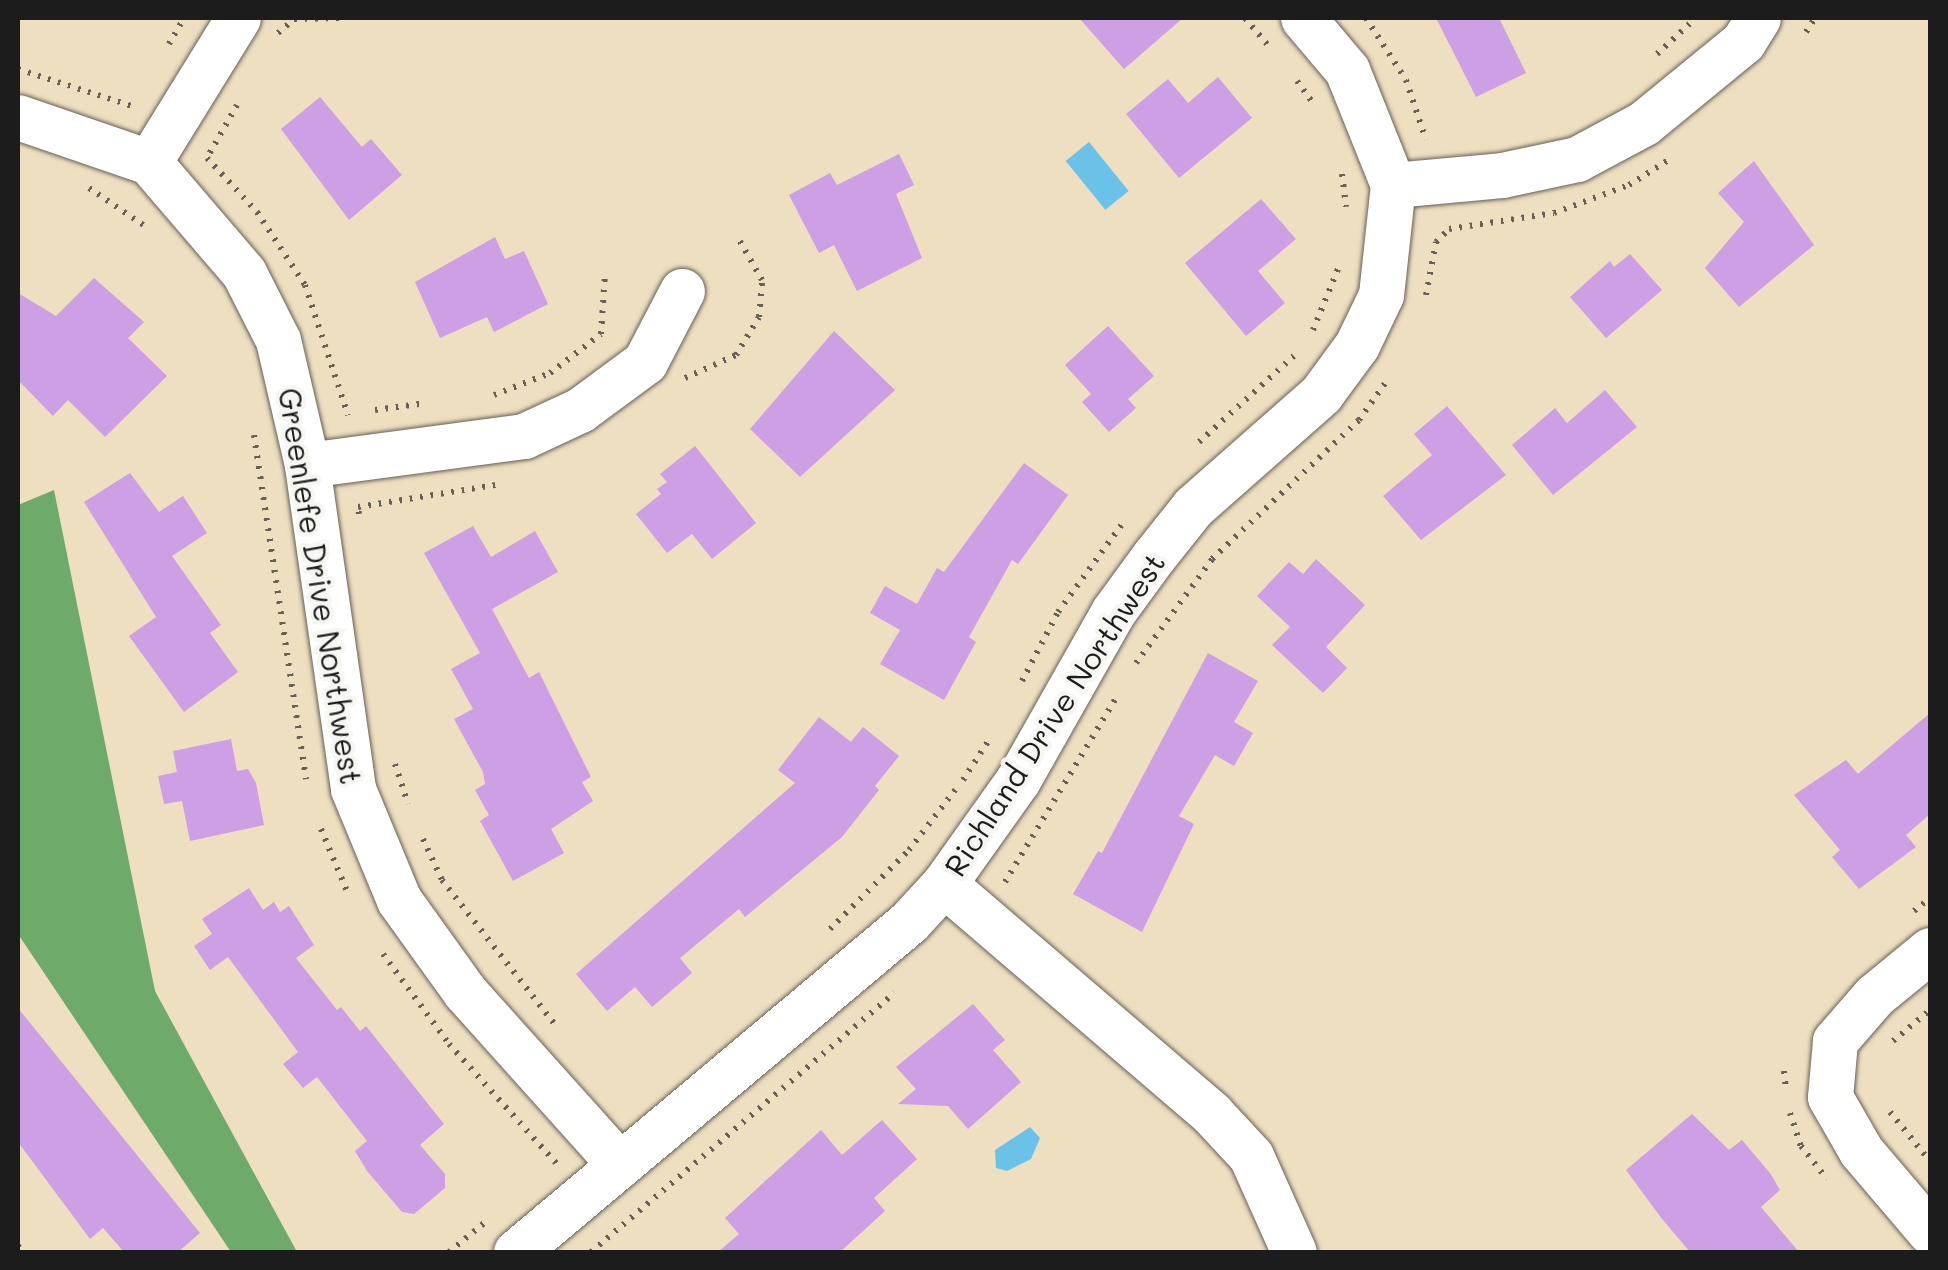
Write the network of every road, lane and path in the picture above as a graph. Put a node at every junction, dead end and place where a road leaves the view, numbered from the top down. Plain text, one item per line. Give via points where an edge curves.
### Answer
1 (340, 18) edge
2 (1245, 18) edge
3 (1303, 18) edge
4 (1366, 18) edge
5 (1696, 18) edge
6 (1758, 18) edge
7 (1815, 18) edge
8 (256, 30) edge
9 (1806, 32) dead end
10 (1278, 58) dead end
11 (1650, 61) dead end
12 (18, 69) edge
13 (1289, 71) dead end
14 (247, 88) dead end
15 (148, 113) dead end
16 (1321, 116) dead end
17 (18, 117) edge
18 (1445, 138) dead end
19 (1426, 140) junction
20 (1411, 142) dead end
21 (1686, 147) dead end
22 (148, 162) junction
23 (1339, 162) dead end
24 (1393, 185) junction
25 (1346, 219) dead end
26 (1343, 249) dead end
27 (605, 274) dead end
28 (682, 291) dead end
29 (1423, 304) dead end
30 (1308, 338) dead end
31 (1300, 350) dead end
32 (1390, 374) dead end
33 (480, 397) dead end
34 (446, 402) dead end
35 (1186, 454) dead end
36 (307, 465) junction
37 (358, 507) dead end
38 (1134, 509) dead end
39 (360, 525) dead end
40 (1133, 668) dead end
41 (1125, 683) dead end
42 (1014, 696) dead end
43 (996, 728) dead end
44 (393, 756) dead end
45 (412, 813) dead end
46 (418, 828) dead end
47 (944, 884) junction
48 (993, 893) dead end
49 (815, 942) dead end
50 (1930, 950) edge
51 (908, 981) dead end
52 (1930, 1010) edge
53 (559, 1029) dead end
54 (1887, 1046) dead end
55 (1884, 1106) dead end
56 (1930, 1161) edge
57 (620, 1165) junction
58 (1930, 1232) edge
59 (18, 1246) edge
60 (23, 1252) edge
61 (516, 1252) edge
62 (592, 1252) edge
63 (1294, 1252) edge

1 - 8 path via 294,19
2 - 10 path
3 - 24 street via 1347,70 1374,124
4 - 19 path via 1406,80
5 - 11 path
6 - 24 street via 1743,42 1644,124 1578,159 1502,175
7 - 9 path
8 - 22 street
12 - 15 path
13 - 16 path
14 - 34 path via 207,158 257,212 305,285 333,360 344,416
17 - 22 street, Greenlefe Drive Northwest
18 - 19 path
19 - 20 path
21 - 29 path via 1595,200 1448,229 1436,242
22 - 36 street, Greenlefe Drive Northwest via 244,272 278,340
23 - 25 path
24 - 47 street, Richland Drive Northwest via 1381,294 1357,345 1321,394 1204,496 1154,556 1114,612 1018,780
26 - 30 path via 1331,294
27 - 33 path via 600,334 550,373
28 - 36 street via 646,362 580,410 524,436
31 - 35 path
32 - 40 path via 1348,431 1212,559
36 - 57 street, Greenlefe Drive Northwest via 353,789 399,900 466,992
37 - 39 path
38 - 42 path via 1058,612
41 - 48 path via 1013,873
43 - 49 path via 909,850
44 - 45 path
46 - 53 path via 442,880
47 - 57 street, Richland Drive Northwest via 909,922
47 - 63 street via 1212,1114 1250,1156
50 - 58 street via 1874,996 1834,1041 1830,1097 1861,1151
51 - 62 path
52 - 54 path
55 - 56 path
57 - 61 street, Richland Drive Northwest
59 - 60 path

